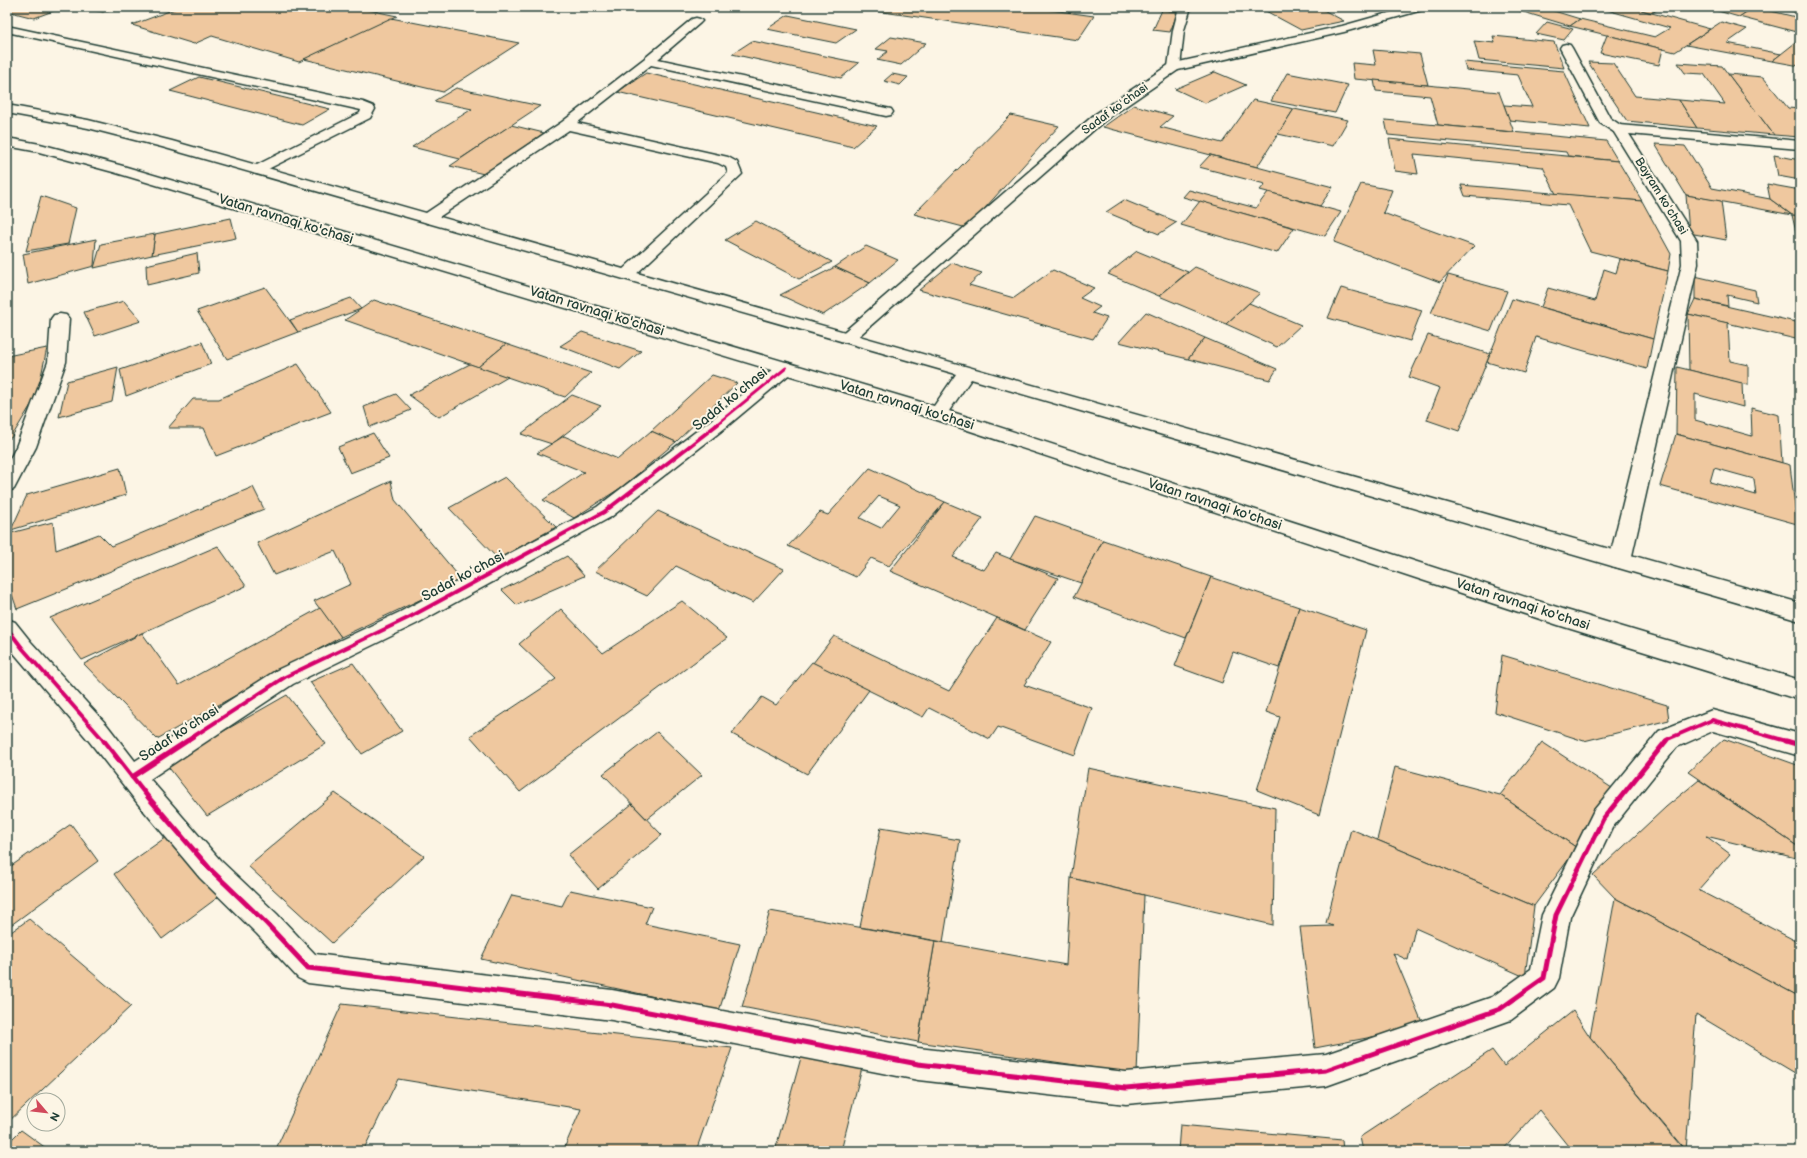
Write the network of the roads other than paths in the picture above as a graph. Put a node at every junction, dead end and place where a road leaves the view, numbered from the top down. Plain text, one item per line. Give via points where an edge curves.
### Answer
1 (1185, 7) edge
2 (1422, 7) edge
3 (1791, 7) edge
4 (1800, 9) edge
5 (696, 21) dead end
6 (7, 30) edge
7 (1566, 48) dead end
8 (649, 61) junction
9 (1174, 67) junction
10 (7, 109) edge
11 (886, 112) dead end
12 (568, 125) junction
13 (1619, 129) junction
14 (7, 142) edge
15 (1800, 145) edge
16 (258, 170) junction
17 (428, 218) junction
18 (627, 274) junction
19 (60, 319) dead end
20 (847, 337) junction
21 (786, 368) junction
22 (967, 372) junction
23 (938, 414) junction
24 (7, 484) edge
25 (1620, 560) junction
26 (1800, 612) edge
27 (7, 628) edge
28 (1800, 690) edge
29 (1800, 746) edge
30 (132, 777) junction

1 - 9 street via 1176,34 1178,47
2 - 9 street, Sadaf koʻchasi via 1344,29
3 - 4 street
5 - 8 street
6 - 16 street via 368,109 366,115
7 - 13 street via 1605,120
8 - 11 street
8 - 12 street
9 - 20 street, Sadaf koʻchasi via 1099,118
10 - 16 street via 88,124
12 - 17 street
12 - 18 street via 723,160 732,165 735,174
13 - 15 street
13 - 25 street, Bayram koʻchasi via 1689,241 1690,264
14 - 21 street, Vatan ravnaqi ko'chasi via 118,169
16 - 17 street
17 - 18 street
18 - 20 street
19 - 24 street via 57,362 26,447
20 - 22 street
21 - 23 street, Vatan ravnaqi ko'chasi
21 - 30 street, Sadaf koʻchasi via 604,512 408,618 285,677
22 - 23 street
22 - 25 street
23 - 28 street, Vatan ravnaqi ko'chasi via 1559,616
25 - 26 street
27 - 30 street via 98,733
29 - 30 street via 1712,720 1668,739 1603,819 1556,915 1544,978 1500,1009 1326,1070 1126,1088 918,1064 612,1005 308,968 210,869

